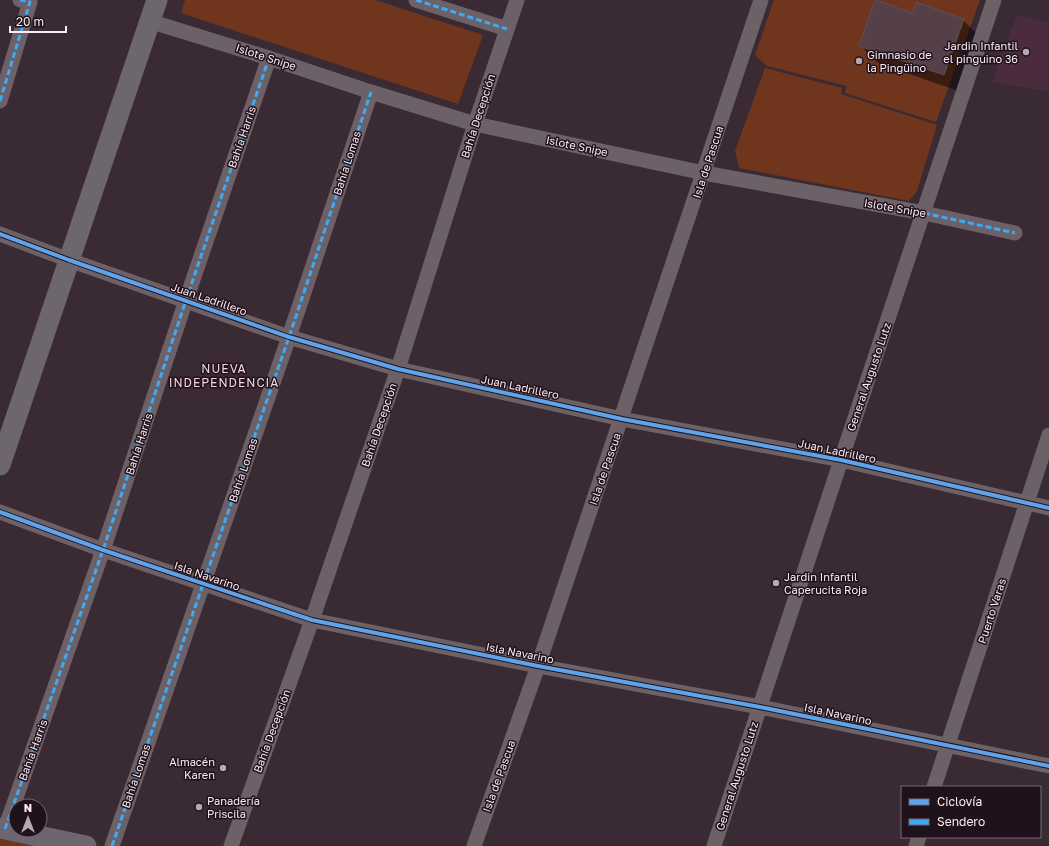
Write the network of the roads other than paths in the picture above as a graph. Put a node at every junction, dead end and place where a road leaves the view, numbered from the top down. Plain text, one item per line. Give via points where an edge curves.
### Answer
1 (157, 0) edge
2 (416, 0) edge
3 (517, 0) edge
4 (761, 0) edge
5 (994, 0) edge
6 (25, 1) edge
7 (149, 21) junction
8 (507, 29) junction
9 (269, 58) junction
10 (371, 92) junction
11 (0, 101) edge
12 (475, 124) junction
13 (704, 174) junction
14 (924, 213) junction
15 (1015, 233) dead end
16 (0, 234) edge
17 (69, 260) junction
18 (186, 300) junction
19 (290, 337) junction
20 (398, 369) junction
21 (622, 418) junction
22 (1049, 435) edge
23 (841, 460) junction
24 (0, 465) edge
25 (1028, 503) junction
26 (1049, 508) edge
27 (0, 512) edge
28 (103, 550) junction
29 (204, 584) junction
30 (312, 620) junction
31 (538, 666) junction
32 (760, 707) junction
33 (947, 746) junction
34 (1049, 766) edge
35 (934, 786) edge
36 (2, 828) edge
37 (86, 846) edge
38 (112, 846) edge
39 (231, 846) edge
40 (474, 846) edge
41 (714, 846) edge

1 - 7 street
2 - 8 street
3 - 8 street, Bahía Decepción
4 - 13 street, Isla de Pascua
5 - 14 street, General Augusto Lutz
6 - 11 street
7 - 9 street, Islote Snipe
7 - 17 street
8 - 12 street, Bahía Decepción
9 - 10 street, Islote Snipe
9 - 18 street, Bahía Harris
10 - 12 street, Islote Snipe
10 - 19 street, Bahía Lomas
12 - 13 street, Islote Snipe
12 - 20 street, Bahía Decepción
13 - 14 street, Islote Snipe
13 - 21 street, Isla de Pascua
14 - 15 street, Islote Snipe
14 - 23 street, General Augusto Lutz
16 - 17 street, Juan Ladrillero
17 - 18 street, Juan Ladrillero
17 - 24 street
18 - 19 street, Juan Ladrillero
18 - 28 street, Bahía Harris
19 - 20 street, Juan Ladrillero
19 - 29 street, Bahía Lomas
20 - 21 street, Juan Ladrillero
20 - 30 street, Bahía Decepción
21 - 23 street, Juan Ladrillero
21 - 31 street, Isla de Pascua
22 - 25 street, Puerto Varas
23 - 25 street, Juan Ladrillero
23 - 32 street, General Augusto Lutz
25 - 26 street, Juan Ladrillero
25 - 33 street, Puerto Varas
27 - 28 street, Isla Navarino
28 - 29 street, Isla Navarino
28 - 36 street, Bahía Harris
29 - 30 street, Isla Navarino
29 - 38 street, Bahía Lomas
30 - 31 street, Isla Navarino
30 - 39 street, Bahía Decepción
31 - 32 street, Isla Navarino
31 - 40 street, Isla de Pascua
32 - 33 street, Isla Navarino
32 - 41 street, General Augusto Lutz
33 - 34 street, Isla Navarino
33 - 35 street, Puerto Varas
36 - 37 street

